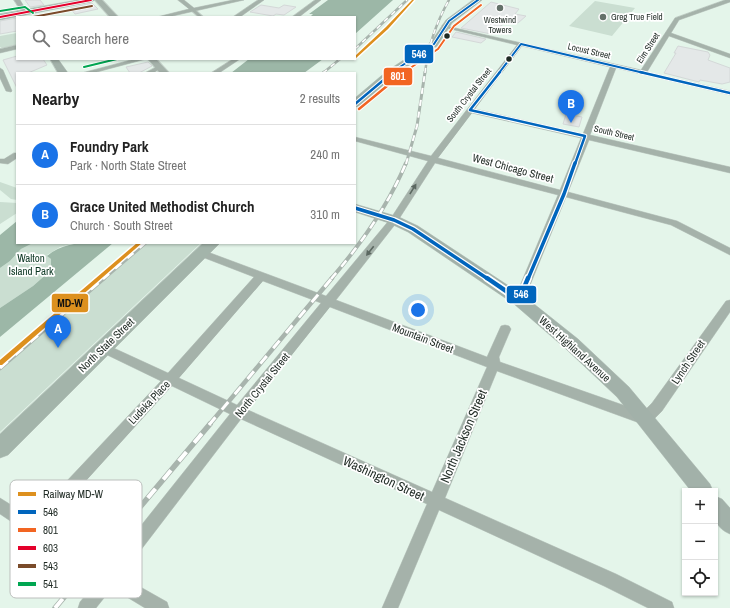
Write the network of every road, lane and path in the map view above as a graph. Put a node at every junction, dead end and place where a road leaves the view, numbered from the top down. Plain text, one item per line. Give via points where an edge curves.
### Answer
1 (17, 0) edge
2 (91, 0) edge
3 (98, 0) edge
4 (181, 0) edge
5 (241, 0) edge
6 (261, 0) edge
7 (318, 0) edge
8 (478, 0) edge
9 (730, 0) edge
10 (193, 10) junction
11 (26, 15) edge
12 (16, 16) edge
13 (113, 16) edge
14 (165, 16) edge
15 (200, 16) edge
16 (237, 16) edge
17 (296, 16) edge
18 (0, 18) edge
19 (444, 26) junction
20 (668, 34) junction
21 (521, 44) junction
22 (16, 47) edge
23 (0, 51) edge
24 (730, 56) edge
25 (55, 60) edge
26 (139, 60) edge
27 (153, 60) edge
28 (235, 60) edge
29 (614, 66) junction
30 (0, 70) edge
31 (162, 70) edge
32 (62, 72) edge
33 (89, 72) edge
34 (216, 72) edge
35 (643, 72) junction
36 (16, 89) edge
37 (9, 91) junction
38 (1, 93) edge
39 (730, 93) edge
40 (356, 103) edge
41 (470, 110) junction
42 (585, 136) junction
43 (356, 139) edge
44 (16, 149) edge
45 (0, 155) edge
46 (16, 156) edge
47 (433, 159) junction
48 (0, 161) edge
49 (730, 170) edge
50 (564, 194) junction
51 (356, 208) edge
52 (394, 220) junction
53 (206, 248) edge
54 (730, 252) edge
55 (261, 276) junction
56 (519, 300) junction
57 (328, 302) junction
58 (730, 304) edge
59 (505, 329) dead end
60 (103, 348) junction
61 (494, 365) junction
62 (170, 380) junction
63 (239, 412) junction
64 (645, 419) junction
65 (0, 448) edge
66 (77, 480) edge
67 (701, 488) edge
68 (435, 501) junction
69 (0, 505) edge
70 (718, 510) edge
71 (10, 511) edge
72 (730, 524) edge
73 (142, 537) edge
74 (142, 597) edge
75 (94, 598) edge
76 (86, 608) edge
77 (161, 608) edge
78 (390, 608) edge
79 (666, 608) edge

1 - 11 street
2 - 11 main road
3 - 13 street
4 - 10 street
5 - 10 street
6 - 16 street
7 - 17 street
8 - 19 main road
9 - 20 street, Elm Street via 677,19
10 - 14 street
10 - 15 street
12 - 18 main road
19 - 21 street, Locust Street
19 - 40 main road via 439,40 385,77
20 - 24 street
20 - 35 street, Elm Street
21 - 29 street, Locust Street
21 - 41 street, South Crystal Street
22 - 23 street
25 - 32 main road
26 - 33 street
27 - 31 street
28 - 34 street
29 - 35 street, Locust Street
29 - 42 street
30 - 37 street
35 - 39 street, Locust Street
36 - 37 street
37 - 38 street
41 - 42 street, South Street
41 - 47 street, South Crystal Street
42 - 49 street, South Street
42 - 50 street
43 - 47 street, West Chicago Street
44 - 45 street
46 - 48 street via 5,162
47 - 50 street, West Chicago Street
52 -> 47 street, North Crystal Street
50 - 54 street, West Chicago Street via 674,223
50 - 56 street
51 - 52 main road, West Highland Avenue
52 - 56 main road, West Highland Avenue via 412,229
52 -> 57 street, North Crystal Street
53 - 55 street, Mountain Street
53 - 60 main road, North State Street
55 - 57 street, Mountain Street
55 - 62 street, Ludeka Place
56 - 64 main road, West Highland Avenue via 572,344 623,392
57 - 61 street, Mountain Street
57 - 63 street, North Crystal Street
58 - 64 street, Lynch Street via 657,408
59 - 61 street, North Jackson Street via 493,357
60 - 62 street, Washington Street
60 - 65 main road, North State Street
61 - 64 street, Mountain Street
61 - 68 street, North Jackson Street
62 - 63 street, Washington Street
62 - 66 street, Ludeka Place
63 - 68 street, Washington Street
63 - 73 street, North Crystal Street
64 - 67 main road, West Highland Avenue
68 - 78 street, North Jackson Street
68 - 79 street, Washington Street
69 - 71 street
70 - 72 main road
74 - 77 street
75 - 76 street, North Crystal Street

